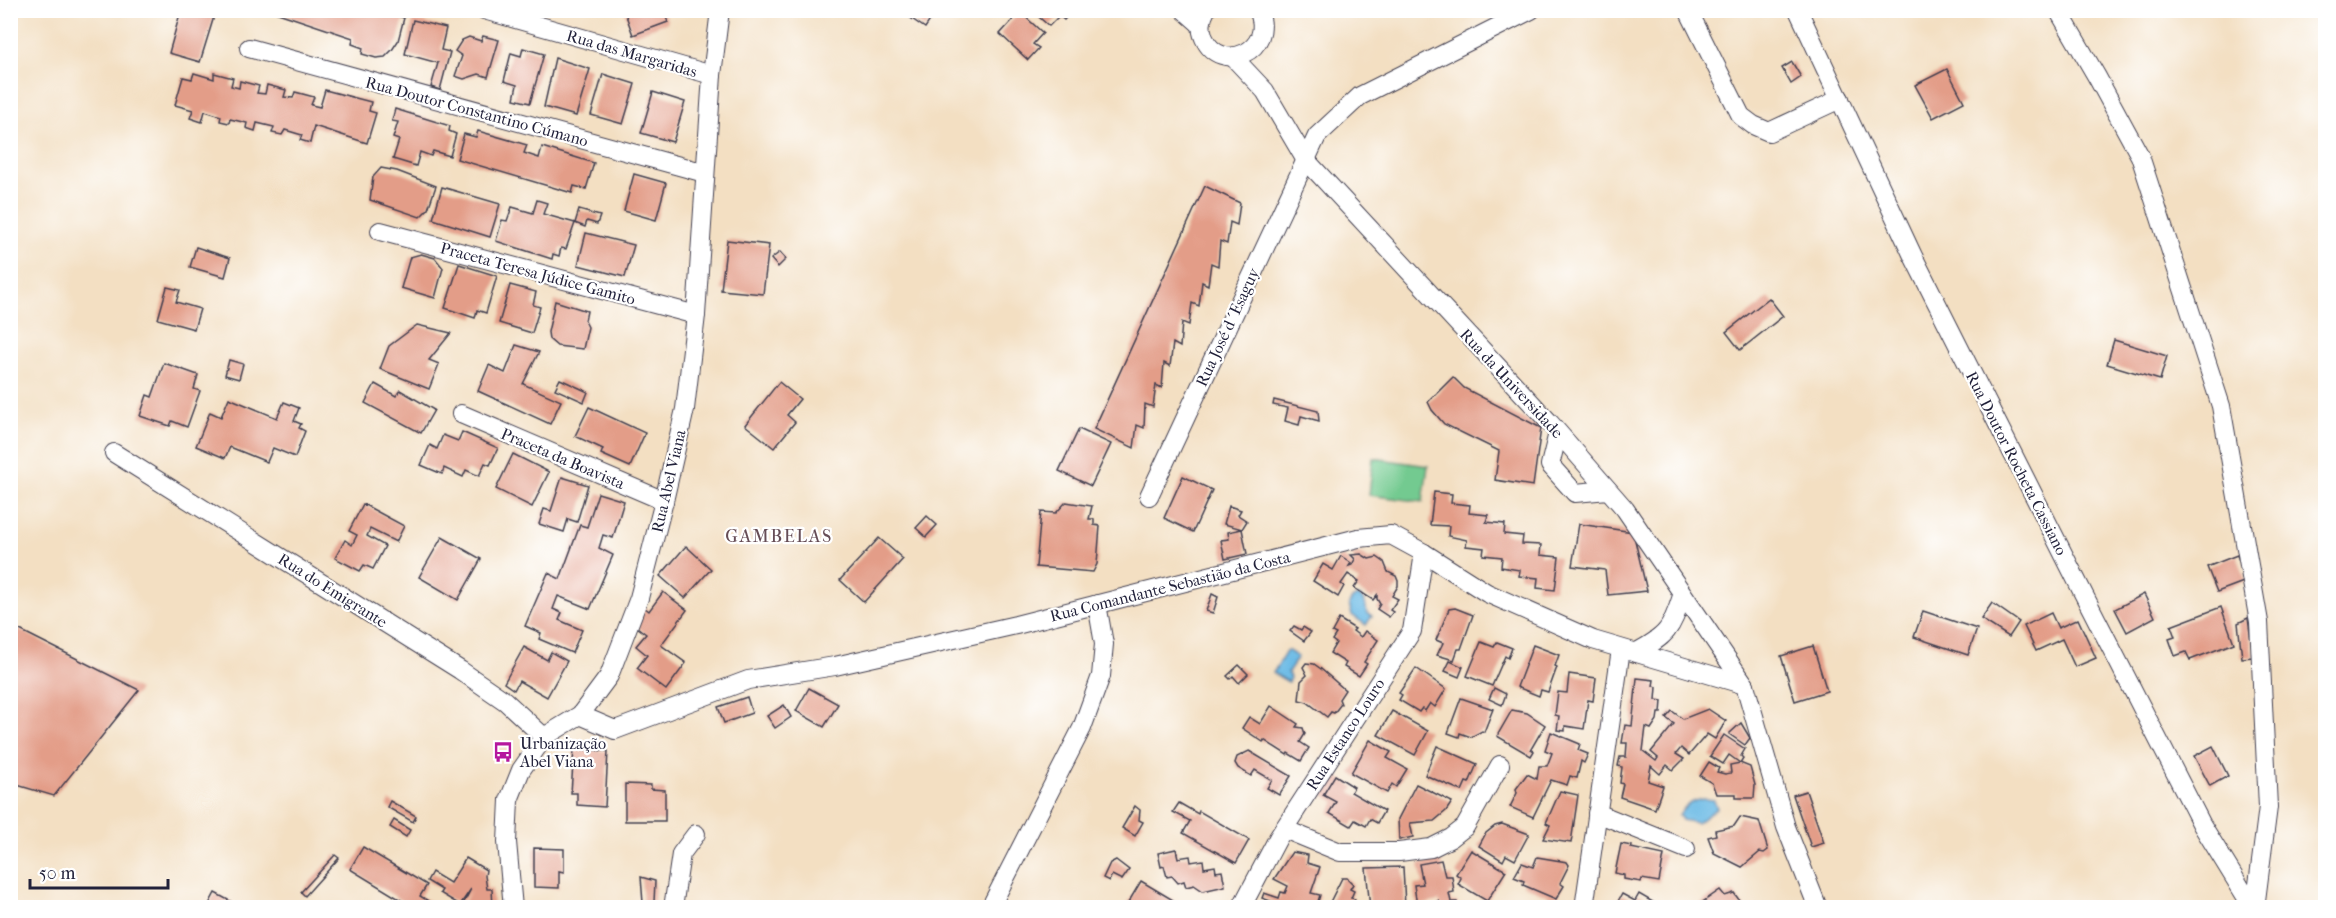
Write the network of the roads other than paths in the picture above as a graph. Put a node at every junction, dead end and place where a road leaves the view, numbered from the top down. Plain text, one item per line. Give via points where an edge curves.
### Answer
1 (484, 10) edge
2 (720, 10) edge
3 (1184, 10) edge
4 (1258, 10) edge
5 (1531, 10) edge
6 (1688, 10) edge
7 (1798, 10) edge
8 (2058, 10) edge
9 (1203, 18) edge
10 (249, 48) dead end
11 (1253, 48) junction
12 (1233, 57) junction
13 (712, 75) junction
14 (1265, 92) junction
15 (1840, 99) junction
16 (1305, 159) junction
17 (705, 173) junction
18 (380, 231) dead end
19 (696, 315) junction
20 (461, 414) dead end
21 (1558, 433) junction
22 (114, 453) dead end
23 (1608, 490) junction
24 (1149, 496) dead end
25 (664, 501) junction
26 (1424, 553) junction
27 (1682, 596) junction
28 (1097, 604) junction
29 (1628, 651) junction
30 (1745, 685) junction
31 (580, 715) junction
32 (544, 737) junction
33 (1500, 765) dead end
34 (1597, 813) junction
35 (1284, 829) junction
36 (696, 834) dead end
37 (1686, 849) dead end
38 (513, 908) edge
39 (673, 908) edge
40 (990, 908) edge
41 (1241, 908) edge
42 (1584, 908) edge
43 (1818, 908) edge
44 (2254, 908) edge

1 - 13 street, Rua das Margaridas
2 - 13 street, Rua Abel Viana
3 - 9 street, Rua da Universidade
4 - 11 street via 1261,34
5 - 16 street, Rua José d´Esaguy via 1360,96 1317,136
6 - 15 street via 1741,116 1753,125 1769,132
7 - 15 street, Rua Doutor Rocheta Cassiano
8 - 44 street via 2140,156 2221,406 2259,622 2268,807
9 - 12 street, Rua da Universidade via 1207,44 1214,51
10 - 17 street, Rua Doutor Constantino Cúmano
11 - 12 street
11 - 14 street, Rua da Universidade
12 - 14 street, Rua da Universidade
13 - 17 street, Rua Abel Viana
14 - 16 street, Rua da Universidade
15 - 44 street, Rua Doutor Rocheta Cassiano via 1912,256 2094,616 2202,825
16 - 21 street, Rua da Universidade
16 - 24 street, Rua José d´Esaguy
17 - 19 street, Rua Abel Viana
18 - 19 street, Praceta Teresa Júdice Gamito
19 - 25 street, Rua Abel Viana via 685,410
20 - 25 street, Praceta da Boavista
21 - 23 street, Rua da Universidade
21 - 23 street via 1550,465 1575,493
22 - 32 street, Rua do Emigrante via 460,670 505,701
23 - 27 street, Rua da Universidade
25 - 31 street, Rua Abel Viana via 639,598 609,676
26 - 28 street, Rua Comandante Sebastião da Costa via 1391,536 1358,538
26 - 29 street, Rua Comandante Sebastião da Costa via 1487,593 1593,640
26 - 35 street, Rua Estanco Louro via 1413,631
27 - 29 street via 1673,623 1659,640
27 - 30 street, Rua da Universidade
28 - 31 street, Rua Comandante Sebastião da Costa via 835,666 748,680 615,729
28 - 40 street via 1104,644 1101,676 1094,696 1082,728
29 - 30 street, Rua Comandante Sebastião da Costa
29 - 34 street
30 - 43 street, Rua da Universidade via 1786,828
31 - 32 street, Rua Abel Viana
32 - 38 street, Rua Abel Viana via 521,770 509,800 507,842
33 - 35 street via 1465,827 1431,848 1340,852
34 - 37 street
34 - 42 street
35 - 41 street, Rua Estanco Louro
36 - 39 street via 681,854

